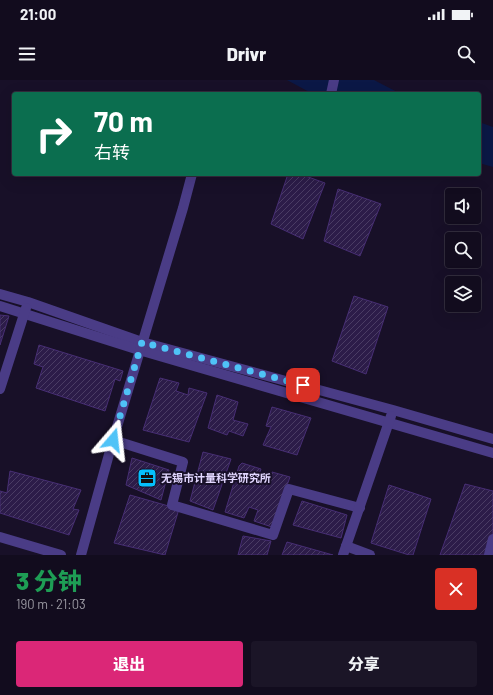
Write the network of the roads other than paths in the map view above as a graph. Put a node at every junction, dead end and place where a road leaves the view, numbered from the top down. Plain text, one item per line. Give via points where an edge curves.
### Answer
1 (334, 80) edge
2 (331, 92) edge
3 (191, 176) edge
4 (0, 294) edge
5 (28, 302) junction
6 (0, 306) edge
7 (24, 313) junction
8 (141, 346) junction
9 (0, 389) edge
10 (392, 410) junction
11 (389, 422) junction
12 (493, 439) edge
13 (113, 440) junction
14 (493, 453) edge
15 (360, 508) junction
16 (0, 537) edge
17 (493, 539) edge
18 (345, 551) edge
19 (61, 555) edge
20 (81, 555) edge
21 (370, 555) edge
22 (489, 555) edge

1 - 2 street
3 - 8 street
4 - 5 street
5 - 7 street
5 - 8 street
6 - 7 street
7 - 8 street
7 - 9 street
8 - 10 street
8 - 11 street
8 - 13 street
10 - 11 street
10 - 12 street
11 - 14 street
11 - 15 street
13 - 15 street via 183,462 172,505 273,535 289,489
13 - 20 street
15 - 18 street
16 - 19 street
17 - 22 street
18 - 21 street

